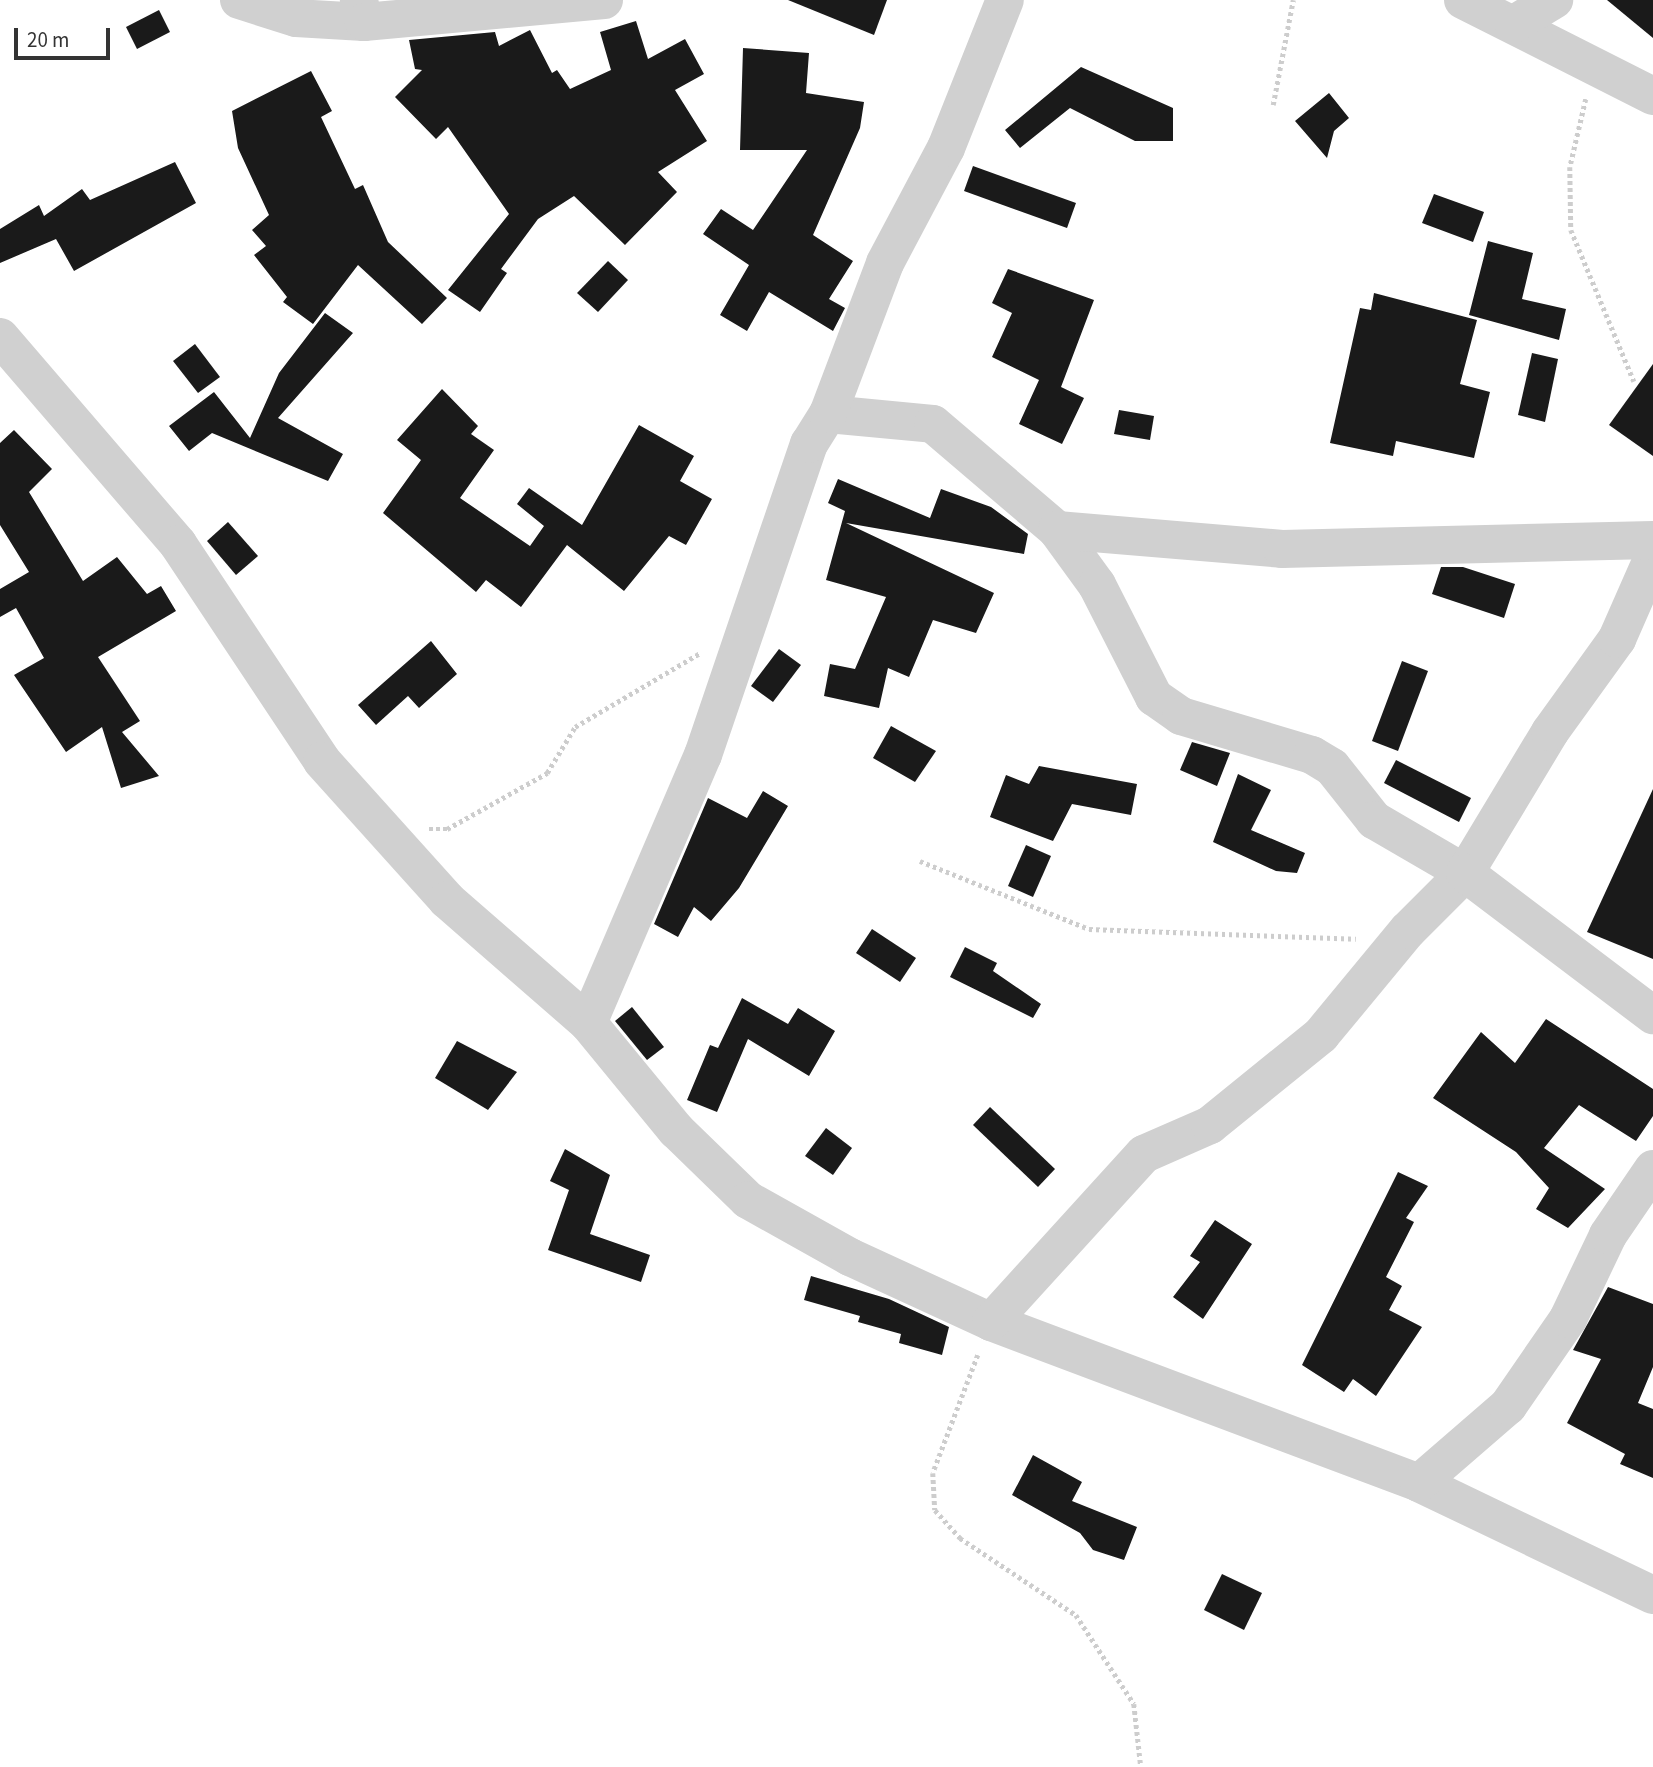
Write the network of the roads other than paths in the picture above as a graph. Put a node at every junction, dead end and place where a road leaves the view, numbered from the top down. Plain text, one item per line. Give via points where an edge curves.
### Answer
1 (239, 0) edge
2 (604, 0) edge
3 (1005, 0) edge
4 (1463, 0) edge
5 (1554, 0) edge
6 (361, 11) edge
7 (1514, 23) junction
8 (1653, 96) edge
9 (0, 337) edge
10 (828, 414) junction
11 (1057, 530) junction
12 (1653, 540) edge
13 (1653, 557) edge
14 (1465, 873) junction
15 (1653, 1015) edge
16 (588, 1023) junction
17 (1653, 1169) edge
18 (991, 1322) junction
19 (1419, 1483) junction
20 (1653, 1595) edge

1 - 6 street via 296,18
2 - 6 street
3 - 10 street via 946,148 885,263
4 - 7 street
5 - 7 street
7 - 8 street
9 - 16 street via 178,544 321,761 447,900
10 - 11 street via 933,424
10 - 16 street via 809,444 703,755
11 - 12 street via 1282,549
11 - 14 street via 1097,584 1154,697 1181,716 1312,755 1332,767 1374,820
13 - 14 street via 1617,639 1550,732
14 - 15 street
14 - 18 street via 1408,930 1321,1035 1210,1125 1144,1154
16 - 18 street via 676,1130 748,1200 850,1257
17 - 19 street via 1608,1235 1568,1319 1508,1406
18 - 19 street
19 - 20 street

